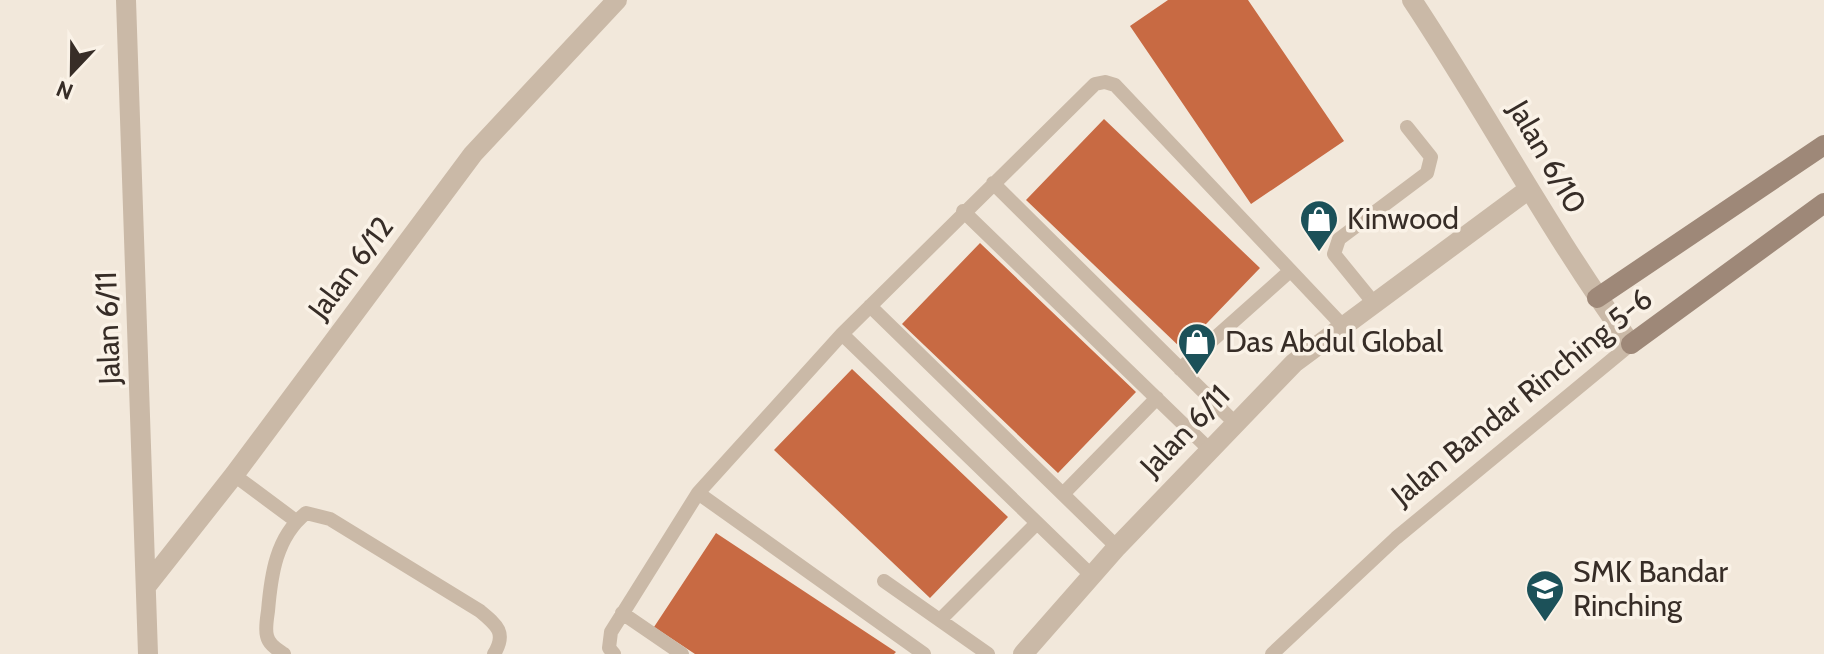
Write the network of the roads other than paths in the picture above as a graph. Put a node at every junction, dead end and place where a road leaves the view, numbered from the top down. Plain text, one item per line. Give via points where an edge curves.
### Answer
1 (126, 0) edge
2 (617, 0) edge
3 (1412, 0) edge
4 (1407, 127) dead end
5 (1824, 145) edge
6 (993, 183) junction
7 (1529, 189) junction
8 (1824, 203) edge
9 (963, 211) junction
10 (1290, 271) junction
11 (1597, 298) junction
12 (1373, 302) junction
13 (870, 306) junction
14 (1342, 325) junction
15 (842, 334) junction
16 (1631, 344) junction
17 (1180, 369) junction
18 (1157, 398) junction
19 (1234, 422) junction
20 (1209, 449) junction
21 (234, 475) junction
22 (698, 493) junction
23 (1063, 494) junction
24 (296, 521) junction
25 (1037, 523) junction
26 (1117, 547) junction
27 (1091, 575) junction
28 (884, 581) dead end
29 (148, 584) junction
30 (622, 613) junction
31 (940, 620) junction
32 (148, 654) edge
33 (284, 654) edge
34 (494, 654) edge
35 (614, 654) edge
36 (682, 654) edge
37 (924, 654) edge
38 (988, 654) edge
39 (1023, 654) edge
40 (1272, 654) edge

1 - 29 street, Jalan 6/11
2 - 21 street, Jalan 6/12 via 473,154
3 - 7 street, Jalan 6/10
4 - 12 lane via 1431,157 1427,173 1335,247 1334,254
5 - 11 street, Jalan Bandar Rinching 5-6
6 - 9 lane
6 - 10 lane via 1095,84 1105,82 1115,85
6 - 17 lane
7 - 11 street, Jalan 6/10
7 - 12 street, Jalan 6/11
8 - 16 street, Jalan Bandar Rinching 5-6
9 - 13 lane
9 - 18 lane
10 - 14 lane
10 - 17 lane
11 - 16 street, Jalan 6/10
12 - 14 street, Jalan 6/11
13 - 15 lane
13 - 23 lane
14 - 19 street, Jalan 6/11
15 - 22 lane
15 - 25 lane
16 - 40 lane, Jalan Bandar Rinching 5-6 via 1396,538
17 - 19 lane
18 - 20 lane
18 - 23 lane
19 - 20 street, Jalan 6/11
20 - 26 street, Jalan 6/11
21 - 24 lane
21 - 29 street, Jalan 6/12
22 - 30 lane
22 - 37 lane
23 - 26 lane
24 - 33 lane via 275,560 266,635
24 - 34 lane via 306,513 330,519 480,611 501,633
25 - 27 lane
25 - 31 lane
26 - 27 street, Jalan 6/11
27 - 39 street, Jalan 6/11
28 - 31 lane
29 - 32 street, Jalan 6/11
30 - 35 lane via 611,632 609,648
30 - 36 lane
31 - 38 lane

